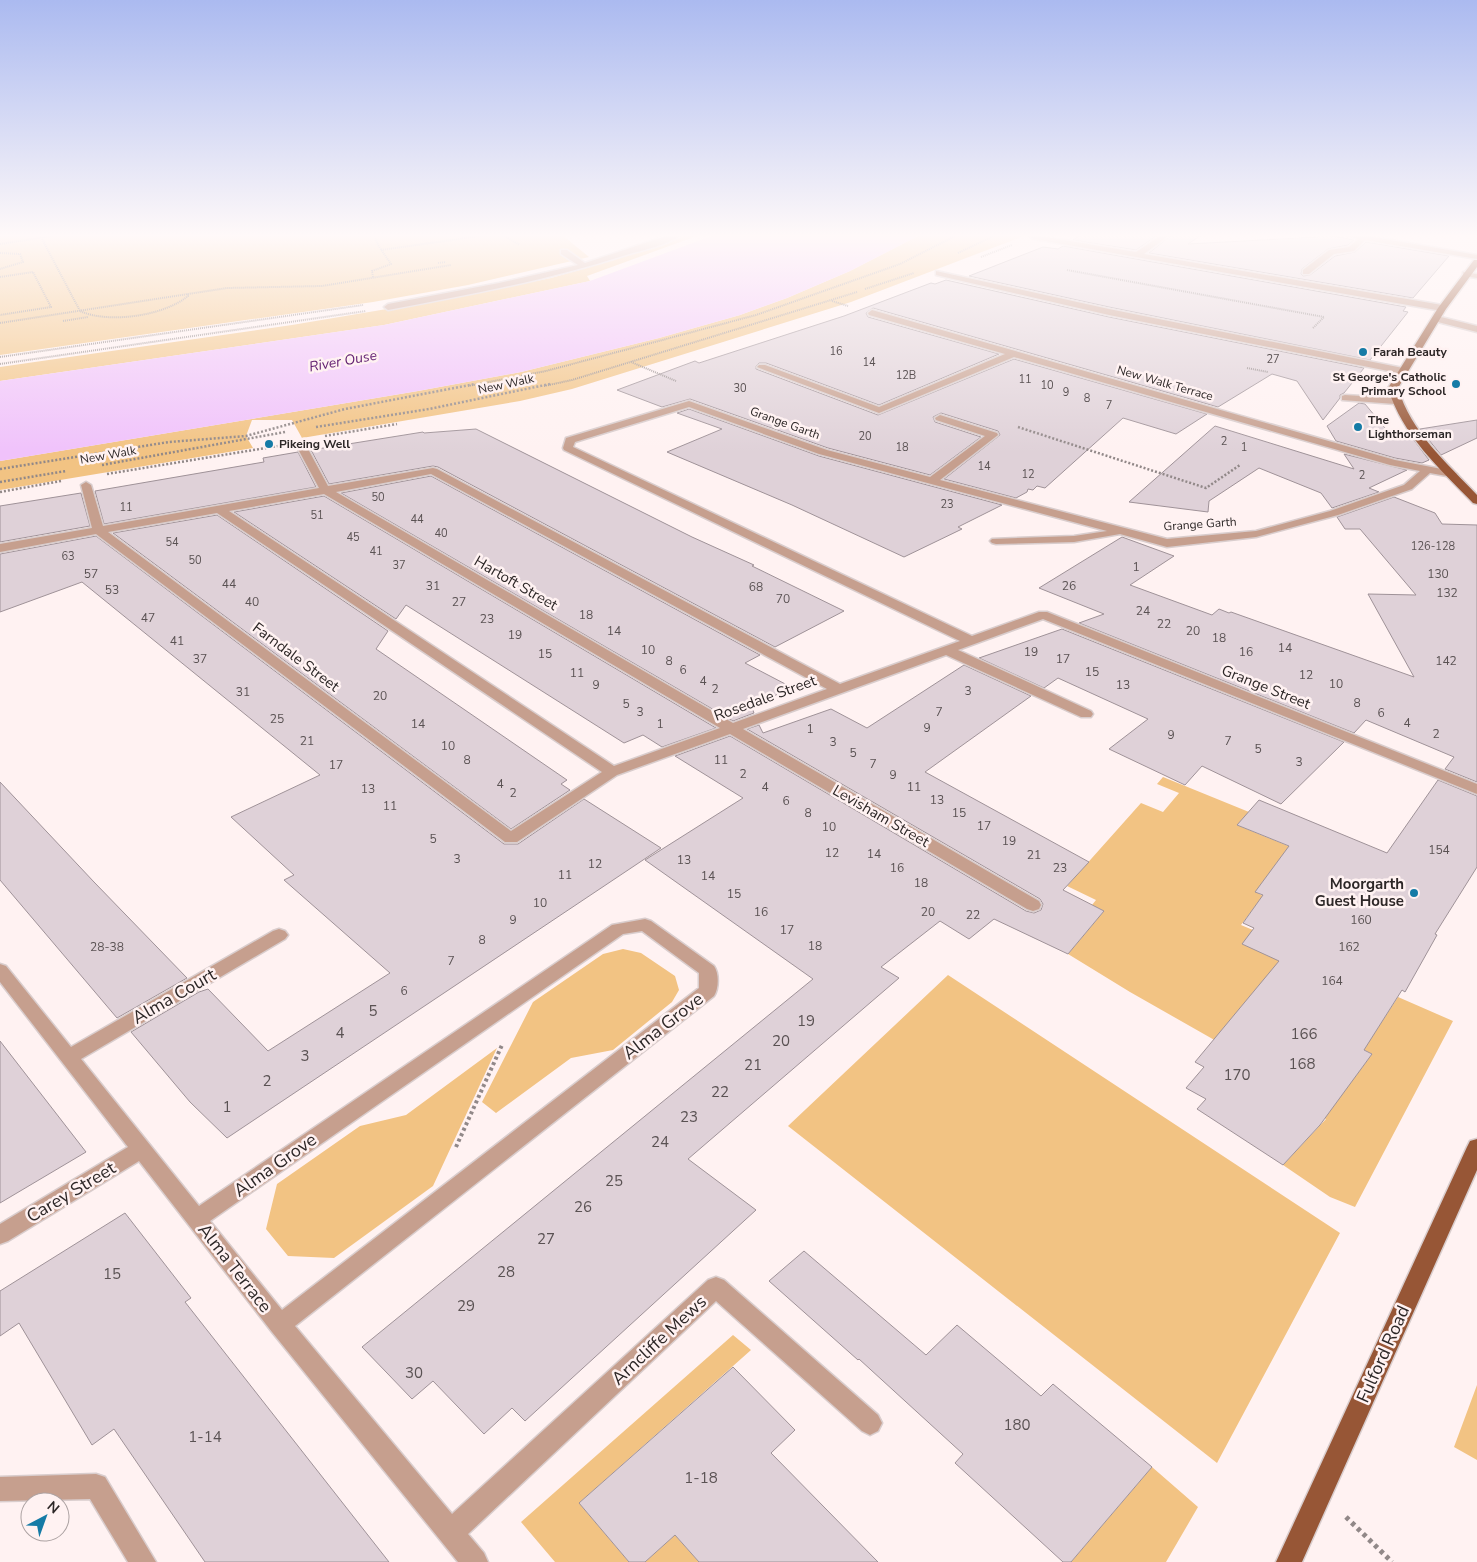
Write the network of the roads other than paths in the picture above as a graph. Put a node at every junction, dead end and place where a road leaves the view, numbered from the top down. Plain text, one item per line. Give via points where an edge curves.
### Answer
1 (1085, 307) edge
2 (1435, 307) edge
3 (1442, 308) joint
4 (872, 313) dead end
5 (1437, 319) junction
6 (1477, 329) edge
7 (1015, 353) junction
8 (762, 368) dead end
9 (1402, 370) junction
10 (1346, 398) dead end
11 (1395, 401) junction
12 (940, 418) dead end
13 (304, 449) dead end
14 (1428, 469) junction
15 (1452, 474) junction
16 (931, 481) junction
17 (86, 485) dead end
18 (325, 490) junction
19 (1477, 501) edge
20 (219, 509) junction
21 (99, 531) junction
22 (1121, 532) junction
23 (996, 541) dead end
24 (0, 548) edge
25 (1044, 615) joint
26 (972, 641) junction
27 (946, 650) junction
28 (838, 689) junction
29 (1086, 714) dead end
30 (730, 728) junction
31 (612, 772) junction
32 (1477, 789) edge
33 (511, 838) joint
34 (1032, 904) dead end
35 (279, 935) dead end
36 (0, 970) edge
37 (69, 1056) junction
38 (142, 1148) junction
39 (1476, 1151) edge
40 (196, 1220) junction
41 (0, 1235) edge
42 (280, 1325) junction
43 (870, 1422) dead end
44 (0, 1489) edge
45 (451, 1532) junction
46 (143, 1562) edge
47 (475, 1562) edge
48 (1289, 1562) edge

1 - 9 street
2 - 3 street
3 - 5 main road
4 - 7 street, New Walk Terrace
5 - 6 street
5 - 9 main road
7 - 8 street via 879,410
7 - 14 street, New Walk Terrace via 1394,463
9 - 11 main road via 1393,388
10 - 11 street
11 - 15 main road via 1419,438
12 - 16 street via 993,435
13 - 18 street
14 - 15 street, New Walk Terrace
14 - 22 street, Grange Garth via 1408,487 1334,513 1256,534 1167,543
15 - 19 main road
16 - 22 street, Grange Garth
16 - 26 street, Grange Garth via 823,452 689,404 570,440 568,448
17 - 21 street
18 - 20 street
18 - 28 street via 433,471
18 - 30 street, Hartoft Street
20 - 21 street
20 - 31 street
21 - 24 street
21 - 33 street, Farndale Street
22 - 23 street via 1074,539
25 - 26 street, Rosedale Street
25 - 32 street, Grange Street
26 - 27 street, Rosedale Street
27 - 28 street, Rosedale Street
27 - 29 street
28 - 30 street, Rosedale Street
30 - 31 street, Rosedale Street
30 - 34 street, Levisham Street
31 - 33 street, Rosedale Street
35 - 37 street, Alma Court
36 - 37 street, Alma Terrace
37 - 38 street, Alma Terrace
38 - 40 street, Alma Terrace
38 - 41 street, Carey Street
39 - 48 main road, Fulford Road
40 - 42 street, Alma Terrace
40 - 42 street, Alma Grove via 618,930 646,926 708,970 708,991
42 - 45 street, Alma Terrace
43 - 45 street, Arncliffe Mews via 716,1287
44 - 46 street via 96,1486
45 - 47 street, Alma Terrace

